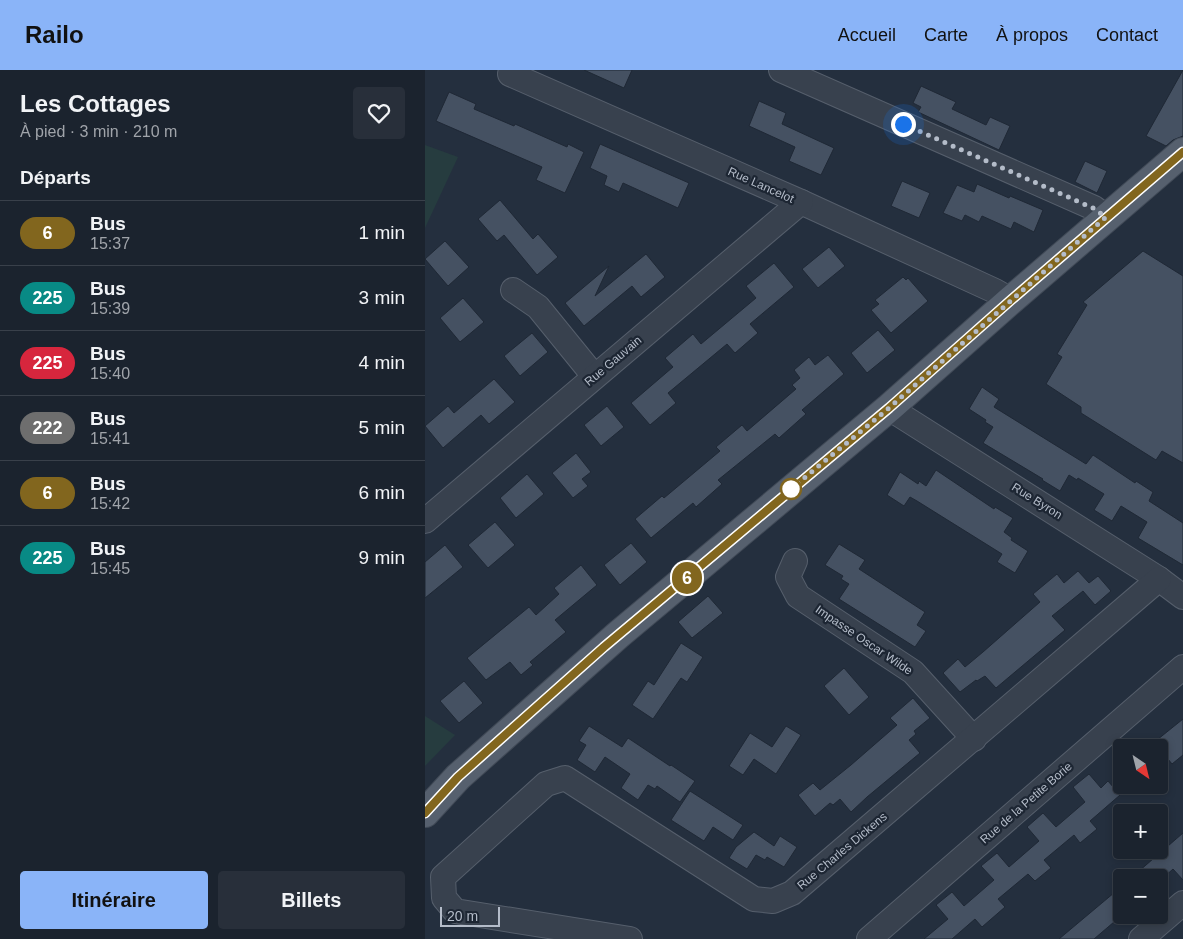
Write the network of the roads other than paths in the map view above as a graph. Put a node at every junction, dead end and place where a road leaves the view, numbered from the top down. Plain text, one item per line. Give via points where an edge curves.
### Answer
1 (781, 70) edge
2 (510, 74) dead end
3 (1183, 152) edge
4 (801, 202) junction
5 (1106, 217) junction
6 (513, 290) dead end
7 (1011, 300) junction
8 (595, 376) junction
9 (889, 408) junction
10 (425, 521) edge
11 (795, 561) dead end
12 (1159, 578) junction
13 (1183, 597) edge
14 (1183, 667) edge
15 (973, 739) junction
16 (425, 813) edge
17 (1183, 903) edge
18 (630, 939) edge
19 (869, 939) edge
20 (1141, 939) edge

1 - 5 street via 1093,208
2 - 4 street, Rue Lancelot
3 - 5 main road
4 - 7 street, Rue Lancelot
4 - 8 street, Rue Gauvain
5 - 7 main road
6 - 8 street via 538,307
7 - 9 main road
8 - 10 street, Rue Gauvain
9 - 12 street, Rue Byron
9 - 16 main road via 611,641 472,764
11 - 15 street, Impasse Oscar Wilde via 788,576 798,596 913,672
12 - 13 street, Rue Byron
12 - 15 street, Rue Charles Dickens
14 - 19 street, Rue de la Petite Borie
15 - 18 street, Rue Charles Dickens via 791,893 773,901 754,899 565,778 546,784 443,877 444,898 455,911
17 - 20 street

